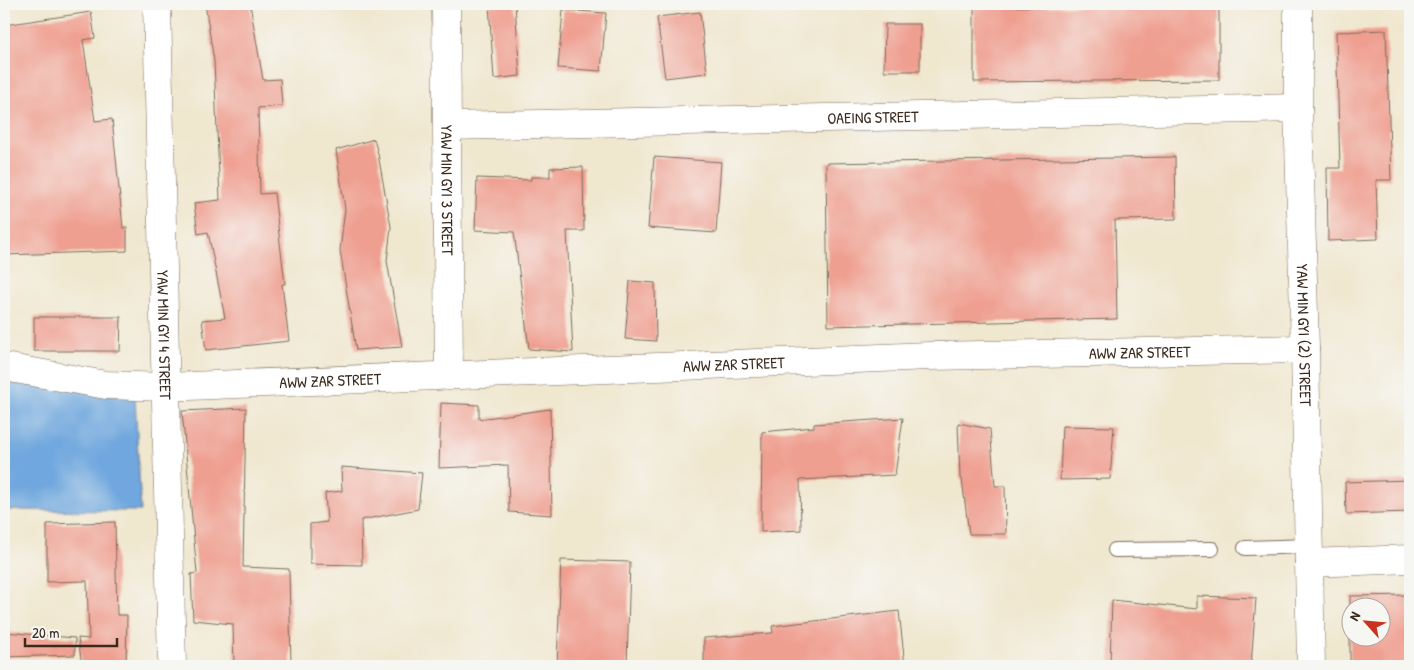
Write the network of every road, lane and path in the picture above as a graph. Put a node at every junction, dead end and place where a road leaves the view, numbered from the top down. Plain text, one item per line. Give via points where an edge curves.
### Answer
1 (157, 4) edge
2 (446, 4) edge
3 (1298, 4) edge
4 (1298, 108) junction
5 (448, 126) junction
6 (1305, 349) junction
7 (4, 367) edge
8 (449, 376) junction
9 (165, 387) junction
10 (1245, 548) dead end
11 (1212, 549) dead end
12 (1115, 550) dead end
13 (1309, 554) junction
14 (1410, 559) edge
15 (172, 666) edge
16 (1311, 666) edge

1 - 9 street, YAW MIN GYI 4 STREET
2 - 5 street, YAW MIN GYI 3 STREET
3 - 4 street, YAW MIN GYI (2) STREET
4 - 5 street, OAEING STREET
4 - 6 street, YAW MIN GYI (2) STREET
5 - 8 street, YAW MIN GYI 3 STREET
6 - 8 street, AWW ZAR STREET via 930,356
6 - 13 street, YAW MIN GYI (2) STREET
7 - 9 street, AWW ZAR STREET via 106,385
8 - 9 street, AWW ZAR STREET
9 - 15 street, YAW MIN GYI 4 STREET
10 - 13 lane
11 - 12 lane
13 - 14 street
13 - 16 street, YAW MIN GYI (2) STREET

